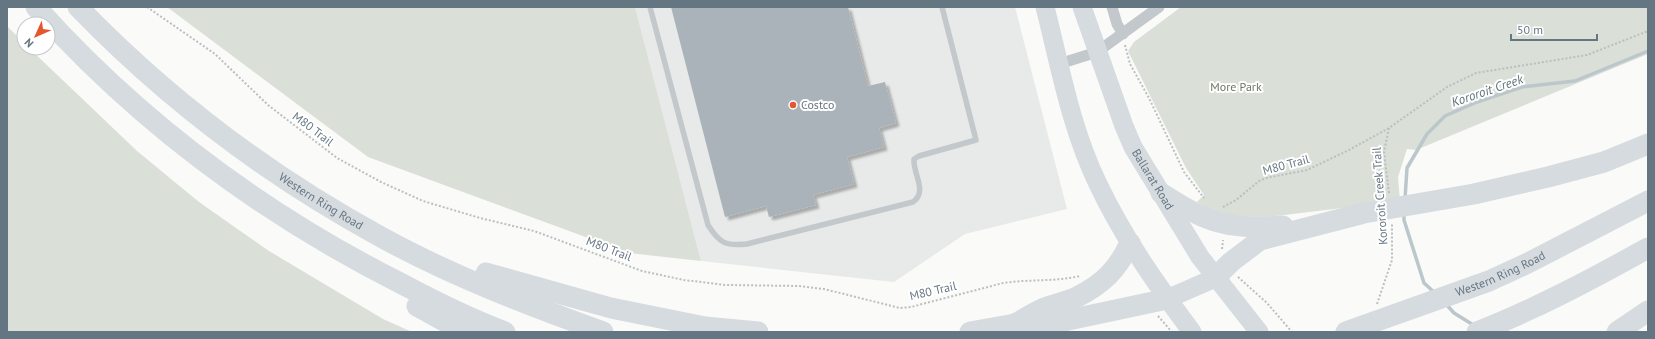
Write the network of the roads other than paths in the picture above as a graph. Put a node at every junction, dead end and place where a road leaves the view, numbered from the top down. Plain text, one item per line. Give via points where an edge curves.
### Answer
1 (36, 7) edge
2 (78, 7) edge
3 (650, 7) edge
4 (942, 7) edge
5 (1045, 7) edge
6 (1082, 7) edge
7 (1112, 7) edge
8 (1159, 7) edge
9 (1123, 34) junction
10 (1097, 52) junction
11 (1059, 64) junction
12 (1648, 144) edge
13 (224, 177) junction
14 (1161, 193) junction
15 (1648, 200) edge
16 (334, 210) junction
17 (1324, 223) junction
18 (1130, 243) junction
19 (1648, 248) edge
20 (1215, 278) junction
21 (1167, 299) junction
22 (1648, 311) edge
23 (1015, 324) junction
24 (464, 332) edge
25 (505, 332) edge
26 (603, 332) edge
27 (758, 332) edge
28 (970, 332) edge
29 (1192, 332) edge
30 (1259, 332) edge
31 (1346, 332) edge
32 (1477, 332) edge
33 (1617, 332) edge

1 - 13 highway via 130,100
2 - 16 highway, Western Ring Road via 132,60 215,130
3 - 4 lane via 708,225 714,236 723,243 732,245 747,244 913,202 920,192 914,159 976,140
5 - 11 highway
6 - 10 highway, Ballarat Road
7 - 9 street via 1116,24
8 - 9 street
9 - 10 street
10 - 11 street
10 - 14 highway, Ballarat Road via 1124,126
11 - 18 highway via 1075,125 1098,184
12 - 17 highway via 1604,162 1548,177
13 - 24 highway via 313,246
13 - 25 highway via 295,225 357,262
14 - 17 highway via 1194,213 1224,223 1275,227
14 - 20 highway, Ballarat Road
15 - 31 highway, Western Ring Road via 1489,281
16 - 26 highway, Western Ring Road via 383,238 465,278
16 - 27 highway via 409,246 502,279 611,308 705,327
17 - 20 highway via 1260,240 1225,257
18 - 21 highway
18 - 23 highway via 1118,266 1097,285 1077,297 1042,309
19 - 32 highway via 1563,293
20 - 21 highway
20 - 30 highway, Ballarat Road
21 - 23 highway via 1045,325
21 - 29 highway
22 - 33 highway
23 - 28 highway

